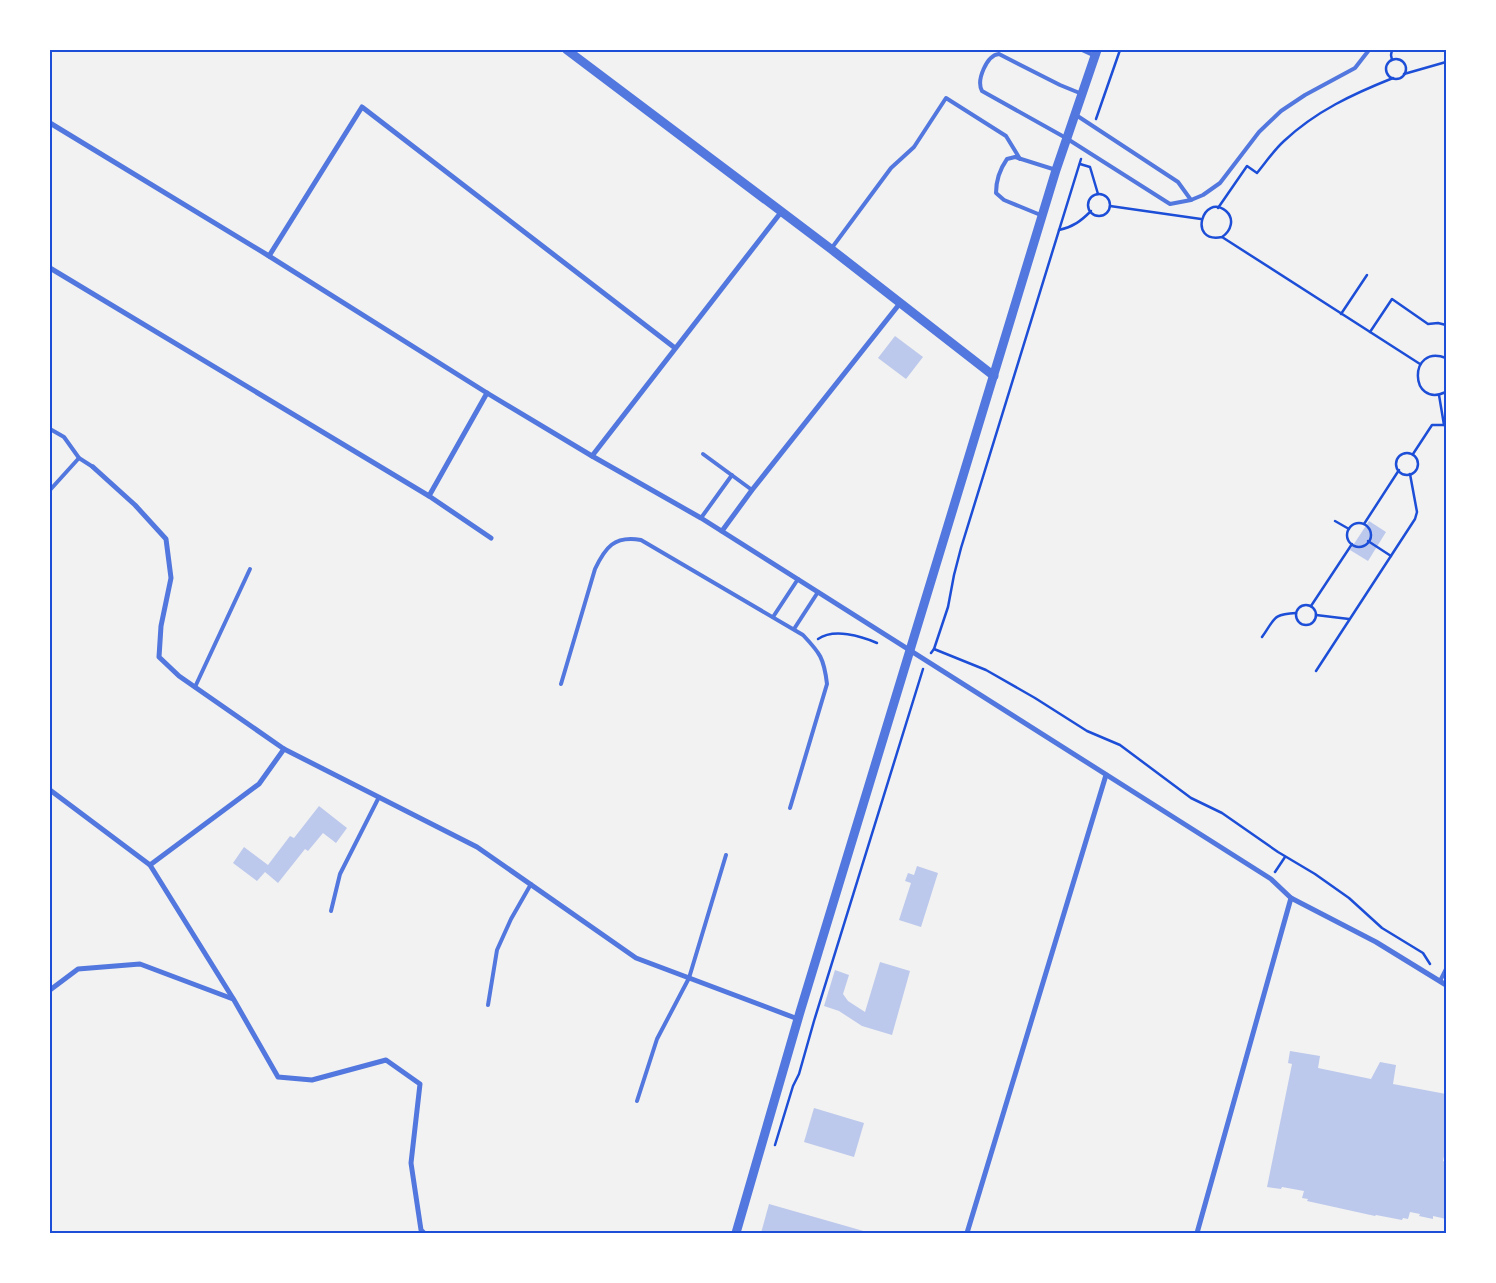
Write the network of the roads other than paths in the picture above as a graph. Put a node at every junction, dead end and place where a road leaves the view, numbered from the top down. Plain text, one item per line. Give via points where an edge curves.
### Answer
1 (567, 50) edge
2 (1082, 50) edge
3 (1369, 50) edge
4 (1096, 53) edge
5 (1082, 94) junction
6 (1074, 114) junction
7 (50, 123) edge
8 (1066, 138) junction
9 (1020, 159) junction
10 (1056, 170) junction
11 (1191, 200) junction
12 (782, 211) junction
13 (1043, 216) junction
14 (831, 249) junction
15 (268, 256) junction
16 (50, 268) edge
17 (901, 302) junction
18 (675, 348) junction
19 (994, 376) junction
20 (487, 393) junction
21 (50, 429) edge
22 (703, 454) dead end
23 (592, 456) junction
24 (79, 458) junction
25 (93, 467) joint
26 (732, 475) junction
27 (50, 490) edge
28 (752, 490) junction
29 (429, 496) junction
30 (701, 518) junction
31 (722, 531) junction
32 (491, 538) dead end
33 (250, 569) dead end
34 (798, 579) junction
35 (818, 592) junction
36 (773, 618) junction
37 (794, 629) junction
38 (910, 651) junction
39 (561, 684) dead end
40 (195, 687) junction
41 (284, 749) junction
42 (1106, 775) junction
43 (50, 790) edge
44 (379, 797) junction
45 (790, 808) dead end
46 (726, 854) dead end
47 (150, 864) junction
48 (531, 884) junction
49 (1291, 898) junction
50 (331, 911) dead end
51 (1446, 969) edge
52 (689, 978) junction
53 (1440, 980) junction
54 (1446, 985) edge
55 (50, 990) edge
56 (234, 1000) junction
57 (488, 1005) dead end
58 (798, 1019) junction
59 (637, 1101) dead end
60 (424, 1233) edge
61 (736, 1233) edge
62 (968, 1233) edge
63 (1197, 1233) edge

1 - 12 street
2 - 4 lane
3 - 11 lane via 1355,68 1281,111 1259,132 1220,183
4 - 5 street
5 - 6 street
5 - 8 lane via 999,54 990,58 979,80 982,91
6 - 8 street
6 - 11 lane via 1178,182
7 - 15 street
8 - 10 street
8 - 11 lane via 1170,204
9 - 10 lane
9 - 13 lane via 1007,159 1003,164 996,193 1004,200
9 - 14 lane via 1006,136 946,98 914,147 891,168
10 - 13 street
12 - 14 street
12 - 18 street
13 - 19 street
14 - 17 street
15 - 18 street via 362,107
15 - 20 street
16 - 29 street
17 - 19 street
17 - 28 street
18 - 23 street
19 - 38 street
20 - 23 street
20 - 29 street
21 - 24 lane via 64,437
22 - 26 lane
23 - 30 street
24 - 25 lane
24 - 27 lane
25 - 40 street via 135,504 166,539 170,578 159,657
26 - 28 lane
26 - 30 lane
28 - 31 street
29 - 32 street
30 - 31 street
31 - 34 street
33 - 40 lane
34 - 35 street
34 - 36 lane
35 - 37 lane
35 - 38 street
36 - 37 lane
36 - 39 lane via 641,540 618,541 604,551 595,569
37 - 45 lane via 812,644 825,664 827,684
38 - 42 street
38 - 58 street
40 - 41 street
41 - 44 street
41 - 47 street via 259,784
42 - 49 street via 1271,879
42 - 62 street
43 - 47 street
44 - 48 street via 478,847
44 - 50 lane via 340,874
46 - 52 lane
47 - 56 street
48 - 52 street via 636,958
48 - 57 lane via 497,950
49 - 53 street
49 - 63 street
51 - 53 lane
52 - 58 street
52 - 59 lane via 656,1038
53 - 54 street
55 - 56 street via 78,969 140,964
56 - 60 street via 278,1077 312,1080 386,1060 420,1084 411,1163
58 - 61 street

